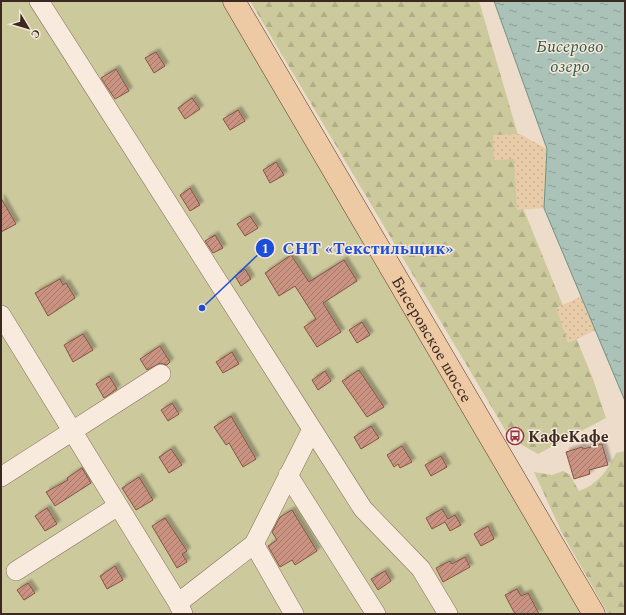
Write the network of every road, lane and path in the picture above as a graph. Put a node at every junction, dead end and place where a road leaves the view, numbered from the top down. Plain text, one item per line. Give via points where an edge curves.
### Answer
1 (39, 1) edge
2 (234, 1) edge
3 (1, 315) edge
4 (161, 374) dead end
5 (312, 429) junction
6 (72, 431) junction
7 (288, 475) junction
8 (1, 477) edge
9 (118, 506) junction
10 (254, 544) junction
11 (16, 571) dead end
12 (181, 609) edge
13 (294, 614) edge
14 (376, 614) edge
15 (448, 614) edge
16 (594, 614) edge

1 - 5 street
2 - 16 main road, Бисеровское шоссе
3 - 6 street
4 - 6 street
5 - 7 street
5 - 15 street via 362,509 421,569
6 - 8 street
6 - 9 street
7 - 10 street
7 - 14 street
9 - 11 street
9 - 12 street
10 - 12 street
10 - 13 street

